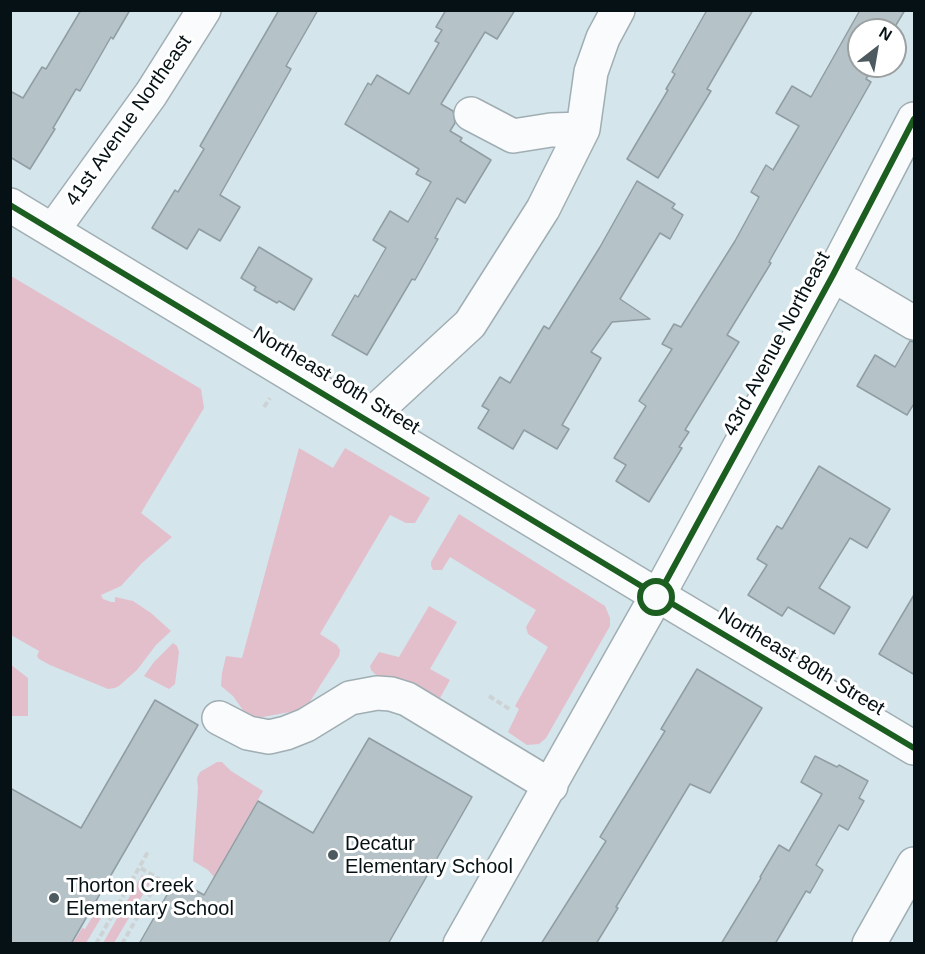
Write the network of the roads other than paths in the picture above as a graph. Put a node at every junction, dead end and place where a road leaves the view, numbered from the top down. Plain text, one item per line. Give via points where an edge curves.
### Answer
1 (204, 10) edge
2 (618, 10) edge
3 (471, 114) dead end
4 (915, 119) edge
5 (583, 129) junction
6 (10, 205) edge
7 (53, 230) junction
8 (833, 275) junction
9 (915, 323) edge
10 (367, 418) junction
11 (657, 596) junction
12 (219, 718) dead end
13 (915, 748) edge
14 (551, 786) junction
15 (915, 864) edge
16 (460, 944) edge
17 (869, 944) edge

1 - 7 street, 41st Avenue Northeast via 151,94
2 - 5 street via 591,72
3 - 5 street via 513,136
4 - 8 street, 43rd Avenue Northeast
5 - 10 street via 543,209 470,324
6 - 7 street, Northeast 80th Street
7 - 10 street, Northeast 80th Street
8 - 9 street
8 - 11 street, 43rd Avenue Northeast
10 - 11 street, Northeast 80th Street
11 - 13 street, Northeast 80th Street
11 - 14 street, 43rd Avenue Northeast
12 - 14 street via 248,733 269,736 306,724 350,698 392,694 407,699
14 - 16 street, 43rd Avenue Northeast
15 - 17 street

